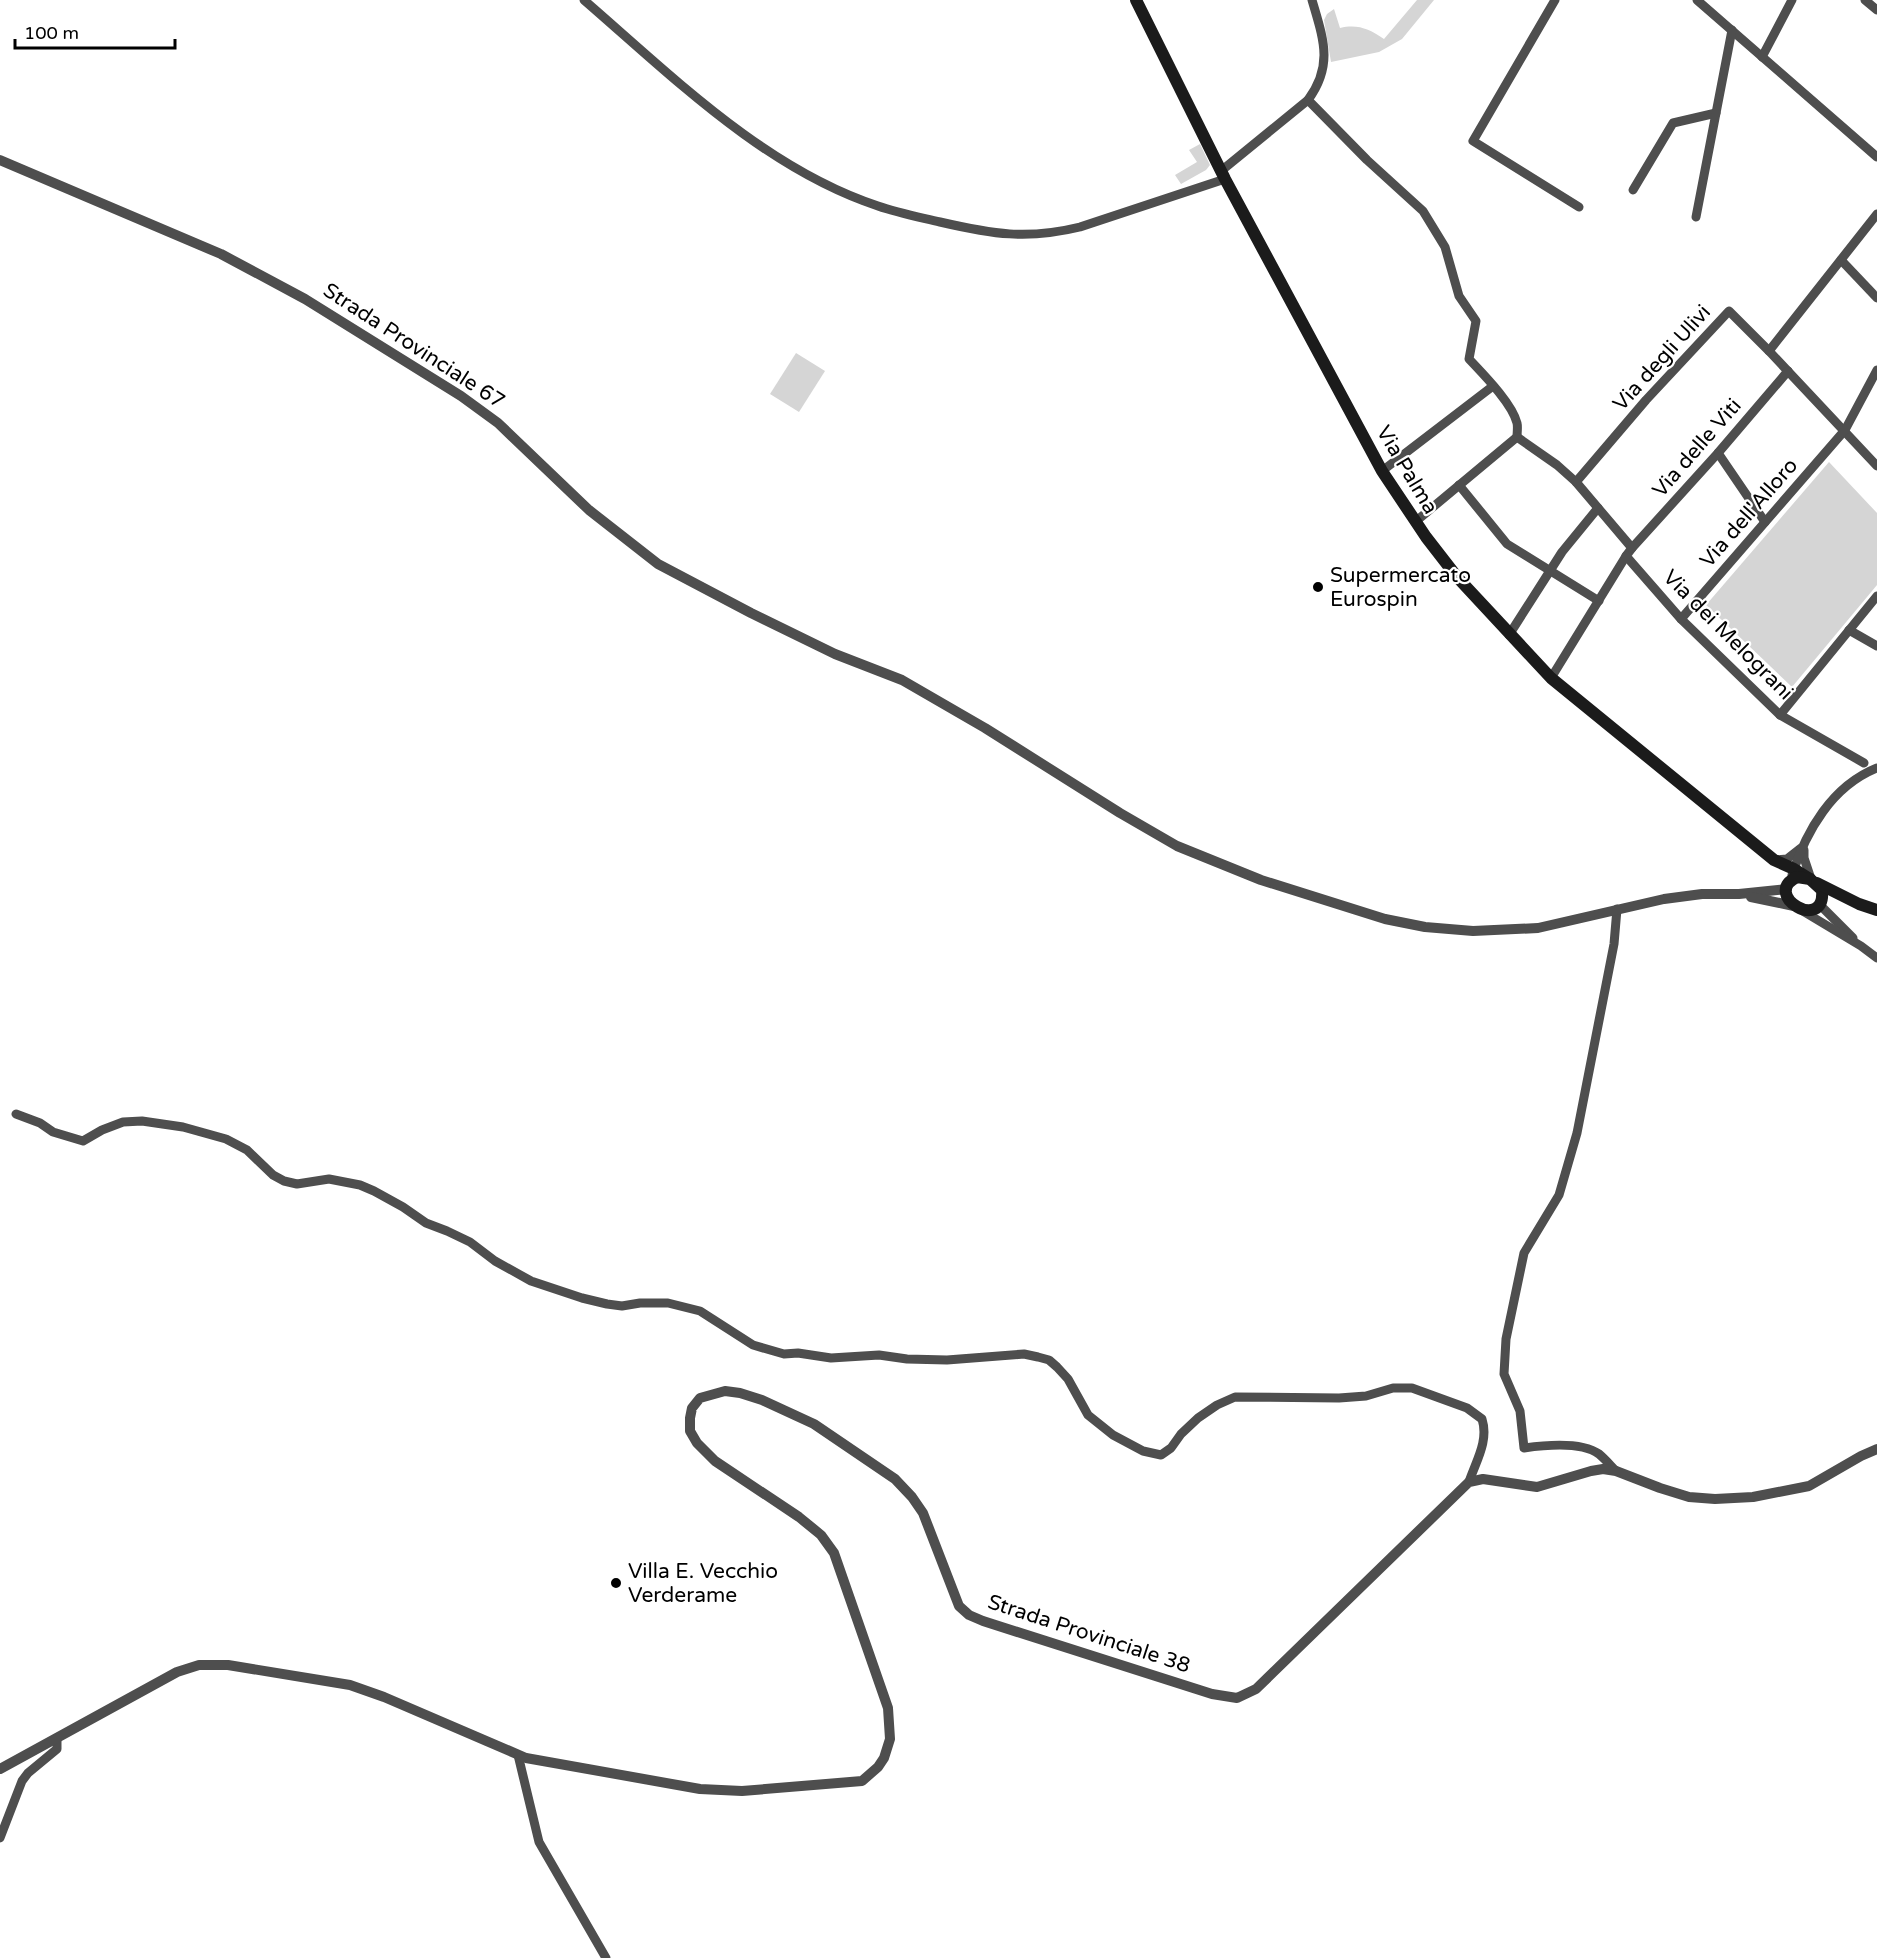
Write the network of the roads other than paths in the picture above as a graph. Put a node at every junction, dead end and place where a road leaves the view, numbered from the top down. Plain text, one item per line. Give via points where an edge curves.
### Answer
1 (584, 0) edge
2 (1136, 0) edge
3 (1312, 0) edge
4 (1555, 0) edge
5 (1697, 0) edge
6 (1792, 0) edge
7 (1865, 0) edge
8 (1877, 9) edge
9 (1732, 30) junction
10 (1762, 57) junction
11 (1308, 100) junction
12 (1716, 113) junction
13 (1877, 157) edge
14 (0, 160) edge
15 (1223, 175) junction
16 (1633, 190) dead end
17 (1579, 207) dead end
18 (1877, 214) edge
19 (1696, 217) dead end
20 (1841, 260) junction
21 (1877, 298) edge
22 (1769, 351) junction
23 (1877, 370) edge
24 (1788, 371) junction
25 (1493, 386) junction
26 (1845, 430) junction
27 (1517, 437) junction
28 (1718, 453) junction
29 (1877, 466) edge
30 (1382, 471) junction
31 (1576, 482) junction
32 (1459, 485) junction
33 (1598, 508) junction
34 (1415, 522) junction
35 (1765, 522) junction
36 (1629, 552) junction
37 (1550, 571) junction
38 (1877, 596) edge
39 (1599, 601) junction
40 (1681, 619) junction
41 (1849, 630) junction
42 (1509, 635) junction
43 (1877, 646) edge
44 (1551, 678) junction
45 (1779, 715) junction
46 (1864, 763) dead end
47 (1877, 768) edge
48 (1805, 844) junction
49 (1774, 860) junction
50 (1794, 868) junction
51 (1813, 880) junction
52 (1788, 886) junction
53 (1739, 894) junction
54 (1820, 903) junction
55 (1859, 904) junction
56 (1795, 907) junction
57 (1617, 909) junction
58 (1877, 910) edge
59 (1861, 946) junction
60 (1877, 958) edge
61 (16, 1114) dead end
62 (1877, 1449) edge
63 (1616, 1471) junction
64 (1469, 1482) junction
65 (57, 1739) junction
66 (518, 1755) junction
67 (0, 1769) edge
68 (0, 1838) edge
69 (606, 1958) edge

1 - 15 street via 704,105 771,152 842,192 877,206 966,228 1030,235 1080,227
2 - 15 main road, Via Palma
3 - 11 street via 1325,64
4 - 17 street via 1473,141
5 - 9 street
6 - 10 street
7 - 8 street
9 - 10 street
9 - 12 street
10 - 13 street
11 - 15 street
11 - 25 street via 1423,211 1445,247 1459,296 1476,321 1469,359
12 - 16 street via 1673,123
12 - 19 street
14 - 57 street, Strada Provinciale 67 via 221,254 305,299 498,423 589,510 658,564 835,654 902,680 1177,846 1261,880 1385,919 1425,927 1473,931 1538,928
15 - 30 main road, Via Palma
18 - 20 street
20 - 21 street
20 - 22 street
22 - 24 street, Via degli Ulivi
22 - 31 street, Via degli Ulivi via 1729,311
23 - 26 street, Via dell'Alloro
24 - 26 street, Via degli Ulivi
24 - 28 street, Via delle Viti
25 - 27 street via 1517,422
25 - 30 street
26 - 29 street, Via degli Ulivi
26 - 35 street, Via dell'Alloro
27 - 31 street, Via dei Melograni
27 - 32 street
28 - 35 street
28 - 36 street, Via delle Viti
30 - 34 main road, Via Palma
31 - 33 street, Via dei Melograni
32 - 34 street
32 - 37 street via 1507,544
33 - 36 street, Via dei Melograni
33 - 37 street
34 - 42 main road, Via Palma via 1456,577
35 - 40 street, Via dell'Alloro
36 - 39 street, Via delle Viti
36 - 40 street, Via dei Melograni
37 - 39 street
37 - 42 street
38 - 41 street
39 - 44 street, Via delle Viti
40 - 45 street, Via dei Melograni
41 - 43 street
41 - 45 street
42 - 44 main road, Via Palma
44 - 49 main road, Via Palma
45 - 46 street, Via dei Melograni
47 - 48 street via 1845,786 1823,809
48 - 49 street via 1787,859
48 - 50 street
48 - 51 street via 1804,858
49 - 50 main road
49 - 52 main road
50 - 51 main road
50 - 52 street
51 - 52 main road via 1797,877
51 - 54 main road via 1822,890
51 - 55 main road
52 - 53 street
52 - 56 main road via 1787,896
53 - 56 street
53 - 57 street, Strada Provinciale 67 via 1702,894
54 - 55 main road
54 - 56 main road via 1815,909
54 - 59 street
55 - 58 main road
56 - 59 street
57 - 63 street via 1614,944 1577,1133 1559,1195 1524,1253 1506,1339 1504,1374 1520,1411 1524,1448 1577,1447 1597,1453
59 - 60 street
61 - 64 street via 83,1141 123,1122 142,1120 183,1126 226,1139 247,1149 284,1181 297,1184 329,1179 374,1191 426,1223 470,1242 531,1281 607,1304 668,1303 700,1311 753,1345 784,1354 947,1360 1024,1354 1049,1360 1068,1379 1088,1415 1113,1435 1143,1451 1161,1455 1198,1418 1235,1397 1339,1398 1412,1388 1467,1408 1482,1419 1484,1444
62 - 63 street via 1809,1486 1753,1497 1689,1497
63 - 64 street via 1591,1471 1537,1487 1483,1479
64 - 66 street, Strada Provinciale 38 via 1256,1689 1237,1698 1224,1697 969,1614 959,1606 923,1513 895,1479 790,1412 740,1393 710,1394 692,1408 690,1431 697,1443 715,1461 799,1517 821,1535 834,1553 888,1708 890,1739 884,1758 862,1781 742,1791 700,1789
65 - 66 street, Strada Provinciale 38 via 177,1672 199,1665 228,1665 350,1685
65 - 67 street, Strada Provinciale 38
65 - 68 street via 57,1749 22,1781
66 - 69 street via 539,1842

